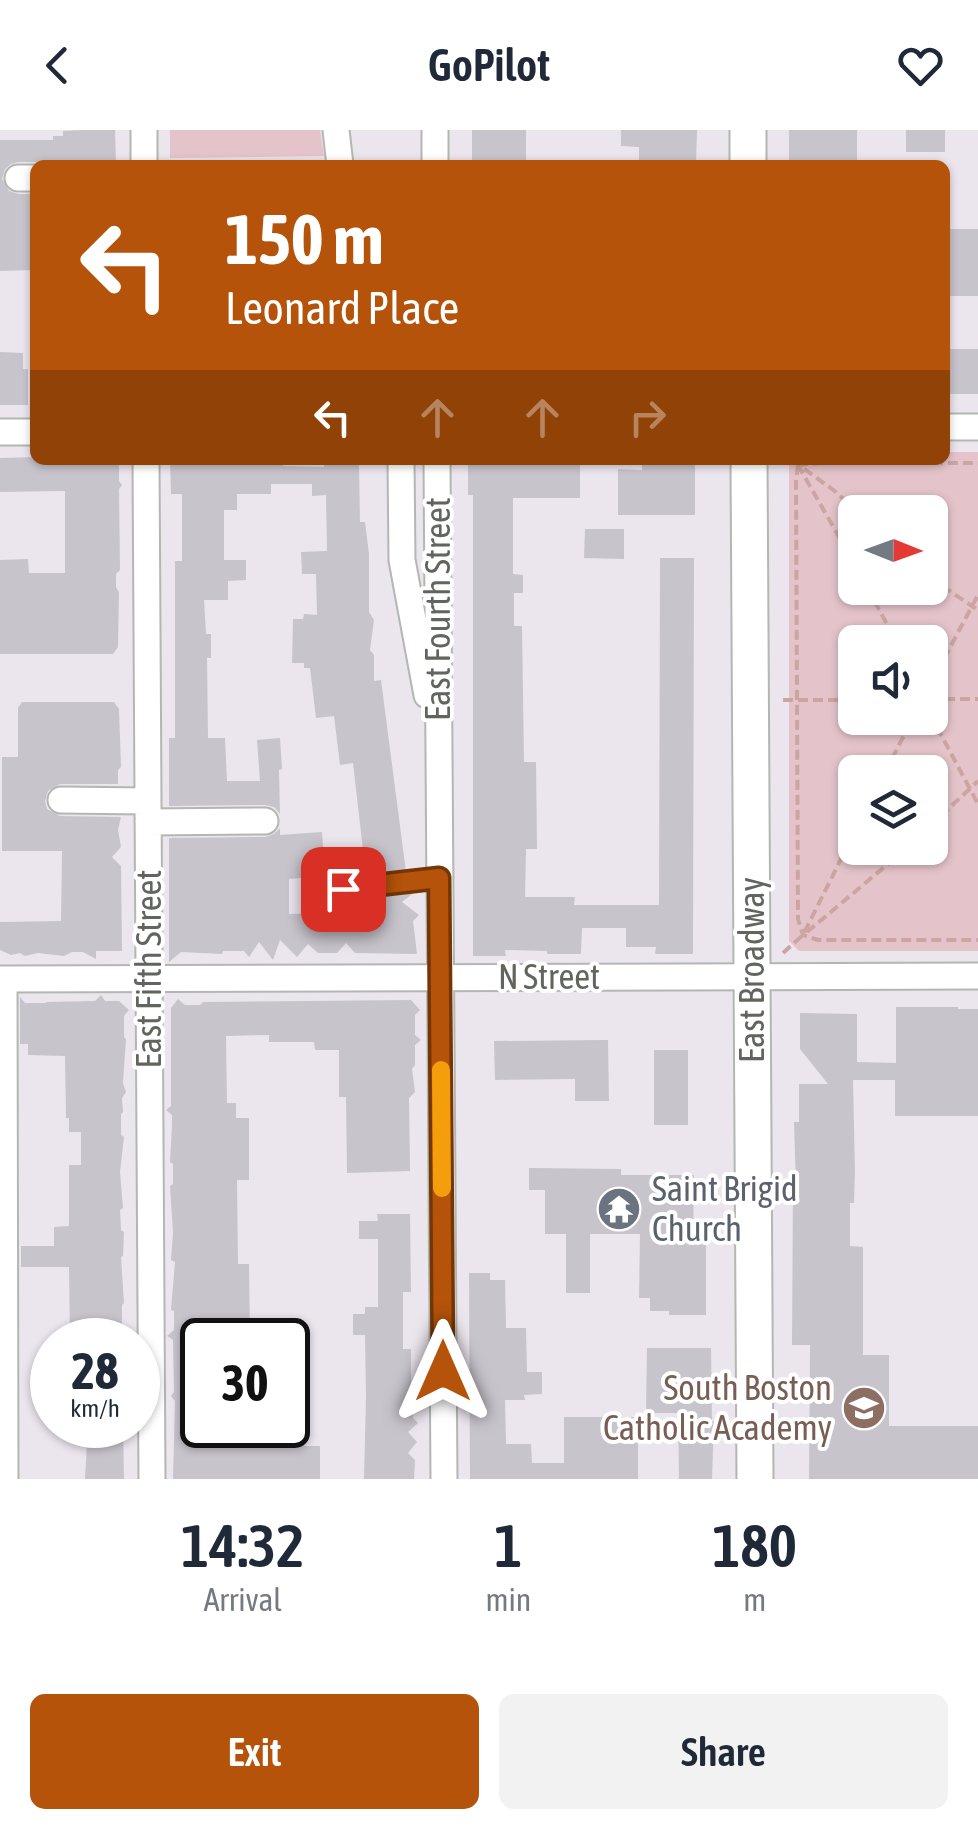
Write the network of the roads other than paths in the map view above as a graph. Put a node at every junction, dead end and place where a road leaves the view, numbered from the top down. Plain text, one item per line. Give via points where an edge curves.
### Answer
1 (144, 130) edge
2 (336, 130) edge
3 (435, 130) edge
4 (748, 130) edge
5 (144, 160) edge
6 (339, 160) edge
7 (435, 160) edge
8 (748, 160) edge
9 (950, 427) edge
10 (978, 427) edge
11 (0, 432) edge
12 (30, 432) edge
13 (146, 465) edge
14 (400, 465) edge
15 (437, 465) edge
16 (749, 465) edge
17 (439, 759) junction
18 (61, 800) dead end
19 (147, 811) junction
20 (265, 821) dead end
21 (439, 878) junction
22 (310, 892) dead end
23 (752, 976) junction
24 (978, 976) edge
25 (2, 978) edge
26 (440, 978) junction
27 (148, 979) junction
28 (5, 1479) edge
29 (152, 1479) edge
30 (444, 1479) edge
31 (755, 1479) edge

1 - 5 street
2 - 6 street
3 - 7 street
4 - 8 main road
9 - 10 street
11 - 12 street
13 - 19 street, East Fifth Street
14 - 17 street, East Fourth Street via 402,560
15 - 17 street, East Fourth Street
16 - 23 main road, East Broadway
17 - 21 street, East Fourth Street
18 - 19 street
19 - 20 street
19 - 27 street, East Fifth Street
21 - 22 lane
21 - 26 street, East Fourth Street
23 - 24 street, N Street
23 - 26 street, N Street
23 - 31 main road, East Broadway
25 - 27 street, N Street
25 - 28 street
26 - 27 street, N Street
26 - 30 street, East Fourth Street
27 - 29 street, East Fifth Street

